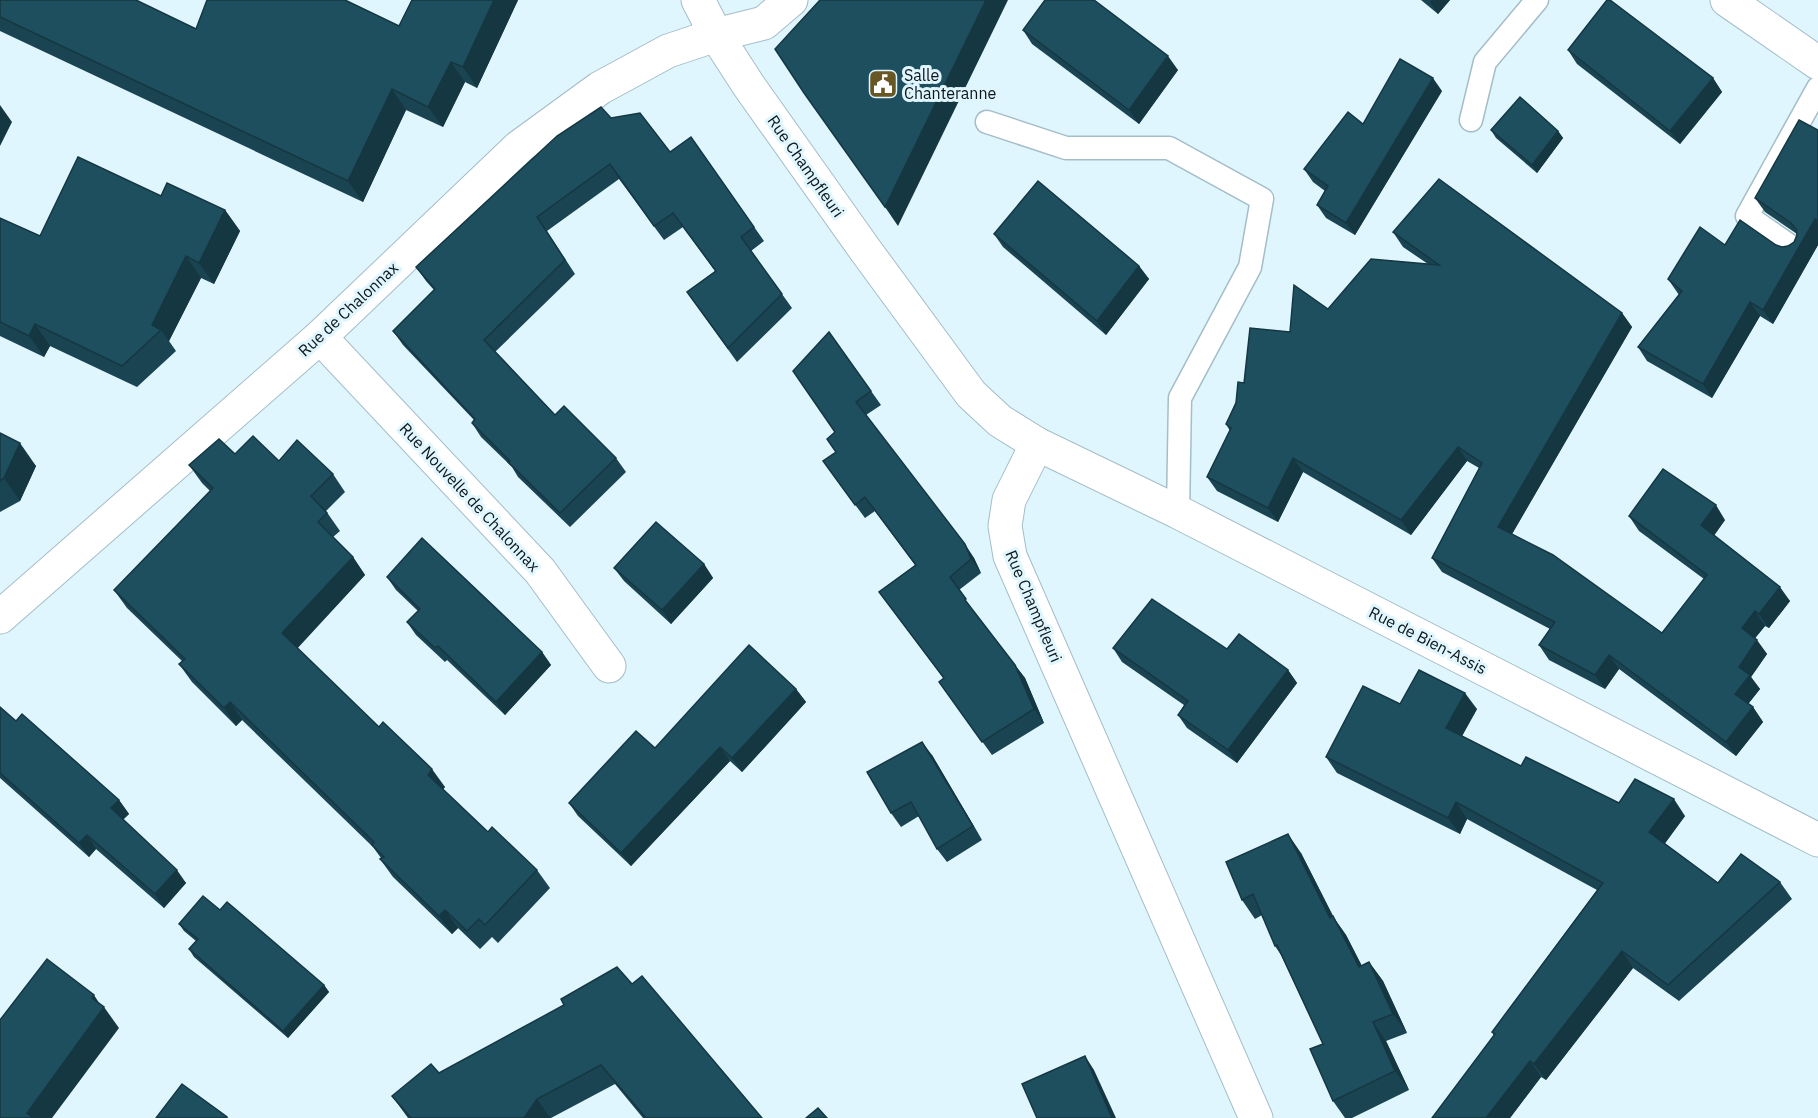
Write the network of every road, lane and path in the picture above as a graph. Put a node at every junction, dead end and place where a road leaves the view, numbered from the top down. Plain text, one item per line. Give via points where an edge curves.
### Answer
1 (698, 0) edge
2 (791, 0) edge
3 (1537, 0) edge
4 (1744, 5) edge
5 (716, 35) junction
6 (1818, 63) edge
7 (1818, 88) edge
8 (1471, 120) dead end
9 (987, 122) dead end
10 (1793, 248) edge
11 (320, 337) junction
12 (1037, 444) junction
13 (1178, 512) junction
14 (0, 616) edge
15 (609, 666) dead end
16 (1818, 840) edge
17 (1256, 1118) edge

1 - 5 street, Rue Champfleuri
2 - 5 street, Rue de Chalonnax via 764,23
3 - 8 lane via 1485,62
4 - 6 street
5 - 11 street, Rue de Chalonnax via 668,51 600,88 519,147
5 - 12 street, Rue Champfleuri via 748,86 971,394 1000,421
7 - 10 lane via 1747,216
9 - 13 lane via 1066,148 1169,148 1262,199 1250,267 1180,398
11 - 14 street, Rue de Chalonnax
11 - 15 street, Rue Nouvelle de Chalonnax via 540,572
12 - 13 street, Rue de Bien-Assis
12 - 17 street, Rue Champfleuri via 1009,500 1005,526 1010,556
13 - 16 street, Rue de Bien-Assis

